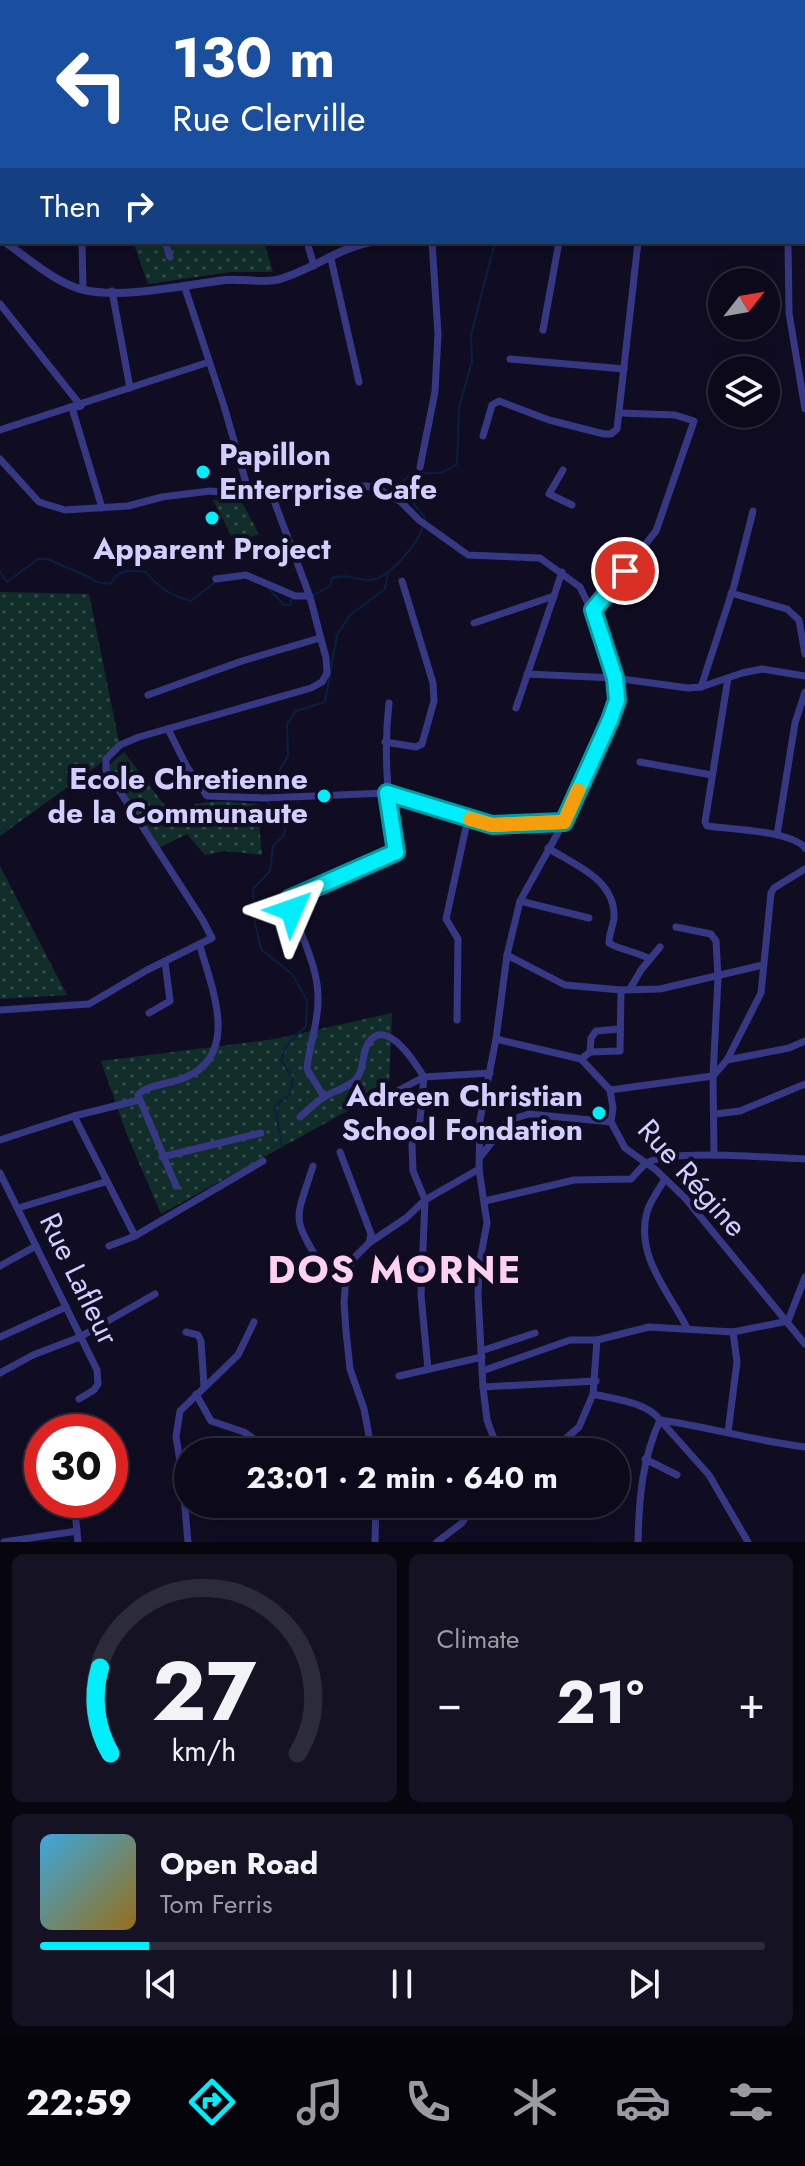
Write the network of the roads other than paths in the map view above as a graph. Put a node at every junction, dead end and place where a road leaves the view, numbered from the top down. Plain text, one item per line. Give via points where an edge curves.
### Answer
1 (8, 244) edge
2 (82, 244) edge
3 (166, 244) edge
4 (308, 244) edge
5 (354, 244) edge
6 (432, 244) edge
7 (559, 244) edge
8 (638, 244) edge
9 (788, 244) edge
10 (170, 257) dead end
11 (331, 259) junction
12 (314, 266) junction
13 (184, 285) junction
14 (83, 290) junction
15 (112, 291) junction
16 (0, 304) edge
17 (543, 330) dead end
18 (510, 359) dead end
19 (209, 362) junction
20 (624, 369) junction
21 (359, 382) dead end
22 (130, 388) junction
23 (76, 407) junction
24 (805, 409) edge
25 (620, 413) junction
26 (0, 430) edge
27 (483, 436) dead end
28 (0, 459) edge
29 (420, 467) dead end
30 (563, 470) dead end
31 (270, 490) junction
32 (249, 493) junction
33 (572, 505) dead end
34 (102, 508) junction
35 (753, 511) dead end
36 (562, 572) junction
37 (216, 579) dead end
38 (402, 581) dead end
39 (731, 593) junction
40 (309, 596) junction
41 (554, 596) junction
42 (593, 610) junction
43 (474, 623) dead end
44 (320, 638) junction
45 (805, 654) edge
46 (527, 674) junction
47 (805, 676) edge
48 (615, 678) junction
49 (728, 678) junction
50 (701, 687) junction
51 (805, 692) edge
52 (148, 695) dead end
53 (389, 703) dead end
54 (516, 708) dead end
55 (168, 729) junction
56 (385, 742) junction
57 (640, 762) dead end
58 (712, 775) junction
59 (387, 793) junction
60 (468, 818) junction
61 (564, 822) junction
62 (777, 835) junction
63 (548, 848) junction
64 (805, 848) edge
65 (805, 869) edge
66 (520, 901) junction
67 (589, 918) dead end
68 (676, 927) dead end
69 (200, 946) junction
70 (660, 947) dead end
71 (507, 955) junction
72 (650, 959) junction
73 (165, 962) junction
74 (763, 965) junction
75 (718, 978) junction
76 (626, 990) junction
77 (0, 1010) edge
78 (149, 1013) dead end
79 (457, 1020) dead end
80 (620, 1029) junction
81 (496, 1039) junction
82 (805, 1041) edge
83 (713, 1048) junction
84 (732, 1050) junction
85 (590, 1052) junction
86 (581, 1059) junction
87 (727, 1060) junction
88 (490, 1073) junction
89 (713, 1076) junction
90 (424, 1077) junction
91 (805, 1084) edge
92 (610, 1090) junction
93 (324, 1097) junction
94 (139, 1100) junction
95 (378, 1101) dead end
96 (715, 1114) junction
97 (74, 1116) junction
98 (300, 1117) dead end
99 (611, 1122) junction
100 (261, 1133) dead end
101 (0, 1140) edge
102 (340, 1152) dead end
103 (714, 1155) junction
104 (162, 1157) junction
105 (480, 1157) junction
106 (805, 1159) edge
107 (263, 1161) dead end
108 (647, 1162) junction
109 (313, 1166) dead end
110 (479, 1169) junction
111 (0, 1173) edge
112 (665, 1179) junction
113 (105, 1182) junction
114 (176, 1186) dead end
115 (425, 1200) junction
116 (485, 1201) junction
117 (18, 1208) junction
118 (135, 1236) junction
119 (369, 1243) junction
120 (36, 1246) junction
121 (109, 1246) dead end
122 (353, 1259) junction
123 (0, 1266) edge
124 (805, 1277) edge
125 (155, 1294) dead end
126 (66, 1307) junction
127 (788, 1321) junction
128 (254, 1322) dead end
129 (687, 1328) junction
130 (186, 1332) dead end
131 (733, 1332) junction
132 (535, 1333) dead end
133 (0, 1337) edge
134 (80, 1337) junction
135 (597, 1340) junction
136 (805, 1344) edge
137 (482, 1354) junction
138 (428, 1369) junction
139 (482, 1371) junction
140 (0, 1373) edge
141 (399, 1376) dead end
142 (596, 1381) junction
143 (204, 1386) junction
144 (483, 1387) junction
145 (196, 1394) junction
146 (593, 1394) junction
147 (79, 1399) dead end
148 (660, 1420) junction
149 (728, 1432) junction
150 (253, 1438) edge
151 (369, 1438) edge
152 (492, 1438) edge
153 (566, 1438) edge
154 (805, 1447) edge
155 (645, 1459) junction
156 (677, 1475) dead end
157 (76, 1518) edge
158 (376, 1518) edge
159 (465, 1518) edge
160 (77, 1531) junction
161 (4, 1542) edge
162 (78, 1542) edge
163 (188, 1542) edge
164 (375, 1542) edge
165 (437, 1542) edge
166 (638, 1542) edge
167 (748, 1542) edge

1 - 14 street
2 - 14 street
3 - 10 street
4 - 12 street
5 - 11 street
6 - 29 street via 438,334 435,392
7 - 17 street
8 - 20 street
9 - 24 street via 789,313
11 - 12 street
11 - 21 street
12 - 13 street via 277,281
13 - 15 street
13 - 19 street
14 - 15 street
15 - 22 street
16 - 23 street
18 - 20 street
19 - 22 street
19 - 32 street
20 - 25 street
22 - 23 street
23 - 26 street
23 - 34 street
25 - 27 street via 617,429 604,434 496,401
25 - 42 street via 694,421 656,531
28 - 34 street via 39,502 65,510
30 - 33 street via 549,494
31 - 32 street
31 - 36 street via 379,489 468,555 540,558
31 - 40 street
32 - 34 street via 210,491
35 - 39 street
36 - 41 street
36 - 42 street via 580,587
37 - 40 street via 243,574 295,596
38 - 56 street via 434,695 422,744
39 - 45 street via 787,609 799,620
39 - 50 street
40 - 44 street
41 - 43 street
41 - 46 street
42 - 48 street
44 - 52 street
44 - 55 street via 327,673 322,682
46 - 48 street
46 - 54 street
47 - 49 street via 762,669
48 - 50 street
48 - 61 street via 617,700 610,720
49 - 50 street
49 - 58 street
51 - 62 street
53 - 56 street
55 - 59 street via 207,796
55 - 69 street via 120,745 106,759 106,770 202,919 212,938
56 - 59 street
57 - 58 street
58 - 62 street via 707,826
59 - 60 street
59 - 93 street via 396,852 289,899 316,973 317,1022 307,1069
60 - 61 street via 492,825
60 - 79 street via 446,919 458,939
61 - 63 street
62 - 64 street
63 - 66 street
63 - 72 street via 588,870 606,890 614,916 609,943
65 - 74 street via 771,893
66 - 67 street
66 - 71 street
68 - 75 street via 714,937
69 - 73 street
69 - 94 street via 219,1025 214,1053 183,1079 140,1092
70 - 72 street
71 - 76 street via 565,985
71 - 81 street
72 - 76 street
73 - 77 street via 89,1004
73 - 78 street via 170,1001
74 - 75 street
74 - 84 street via 761,993
75 - 76 street
75 - 83 street
76 - 80 street
80 - 85 street via 596,1031
80 - 85 street via 620,1051
81 - 86 street
81 - 88 street
82 - 87 street
83 - 84 street
83 - 89 street
84 - 87 street
85 - 86 street
86 - 92 street
87 - 89 street
88 - 90 street
88 - 105 street via 480,1120
89 - 92 street
89 - 96 street
90 - 93 street via 398,1042 376,1037 368,1043 356,1079
90 - 95 street
90 - 115 street via 412,1145 413,1171
91 - 96 street via 740,1111
92 - 99 street
93 - 98 street
94 - 97 street
94 - 104 street
96 - 103 street
97 - 101 street
97 - 113 street
99 - 105 street, Rue Régine via 529,1114 509,1120
99 - 108 street, Rue Régine via 625,1148
100 - 104 street
102 - 119 street via 371,1234
103 - 106 street
103 - 108 street
104 - 114 street
105 - 110 street
107 - 118 street
108 - 112 street, Rue Régine
108 - 116 street via 631,1179 574,1180
109 - 122 street via 297,1215 300,1231 326,1268
110 - 115 street
110 - 116 street
111 - 117 street, Rue Lafleur
112 - 127 street, Rue Régine
112 - 129 street via 647,1213 644,1242 652,1269
113 - 117 street
113 - 118 street
115 - 119 street
115 - 138 street via 421,1295
116 - 137 street via 478,1287
117 - 120 street, Rue Lafleur
118 - 121 street
119 - 122 street
120 - 123 street
120 - 126 street, Rue Lafleur
122 - 151 street via 344,1303 347,1343
124 - 127 street
125 - 134 street
126 - 133 street
126 - 134 street, Rue Lafleur
127 - 131 street
127 - 136 street, Rue Régine
128 - 143 street via 238,1355
129 - 131 street
129 - 135 street via 649,1327
130 - 143 street via 201,1341
131 - 149 street via 737,1362
132 - 137 street
134 - 140 street
134 - 147 street, Rue Lafleur via 99,1378 94,1390
135 - 139 street via 570,1340
135 - 142 street
137 - 138 street
137 - 139 street
138 - 141 street
139 - 144 street
142 - 144 street
142 - 146 street
143 - 145 street
144 - 152 street
145 - 150 street via 211,1421
145 - 163 street via 180,1411 176,1437
146 - 148 street via 642,1407
146 - 153 street via 579,1427
148 - 149 street
148 - 155 street
148 - 167 street via 709,1475
149 - 154 street
155 - 156 street
155 - 166 street
157 - 160 street
158 - 164 street
159 - 165 street
160 - 161 street
160 - 162 street

